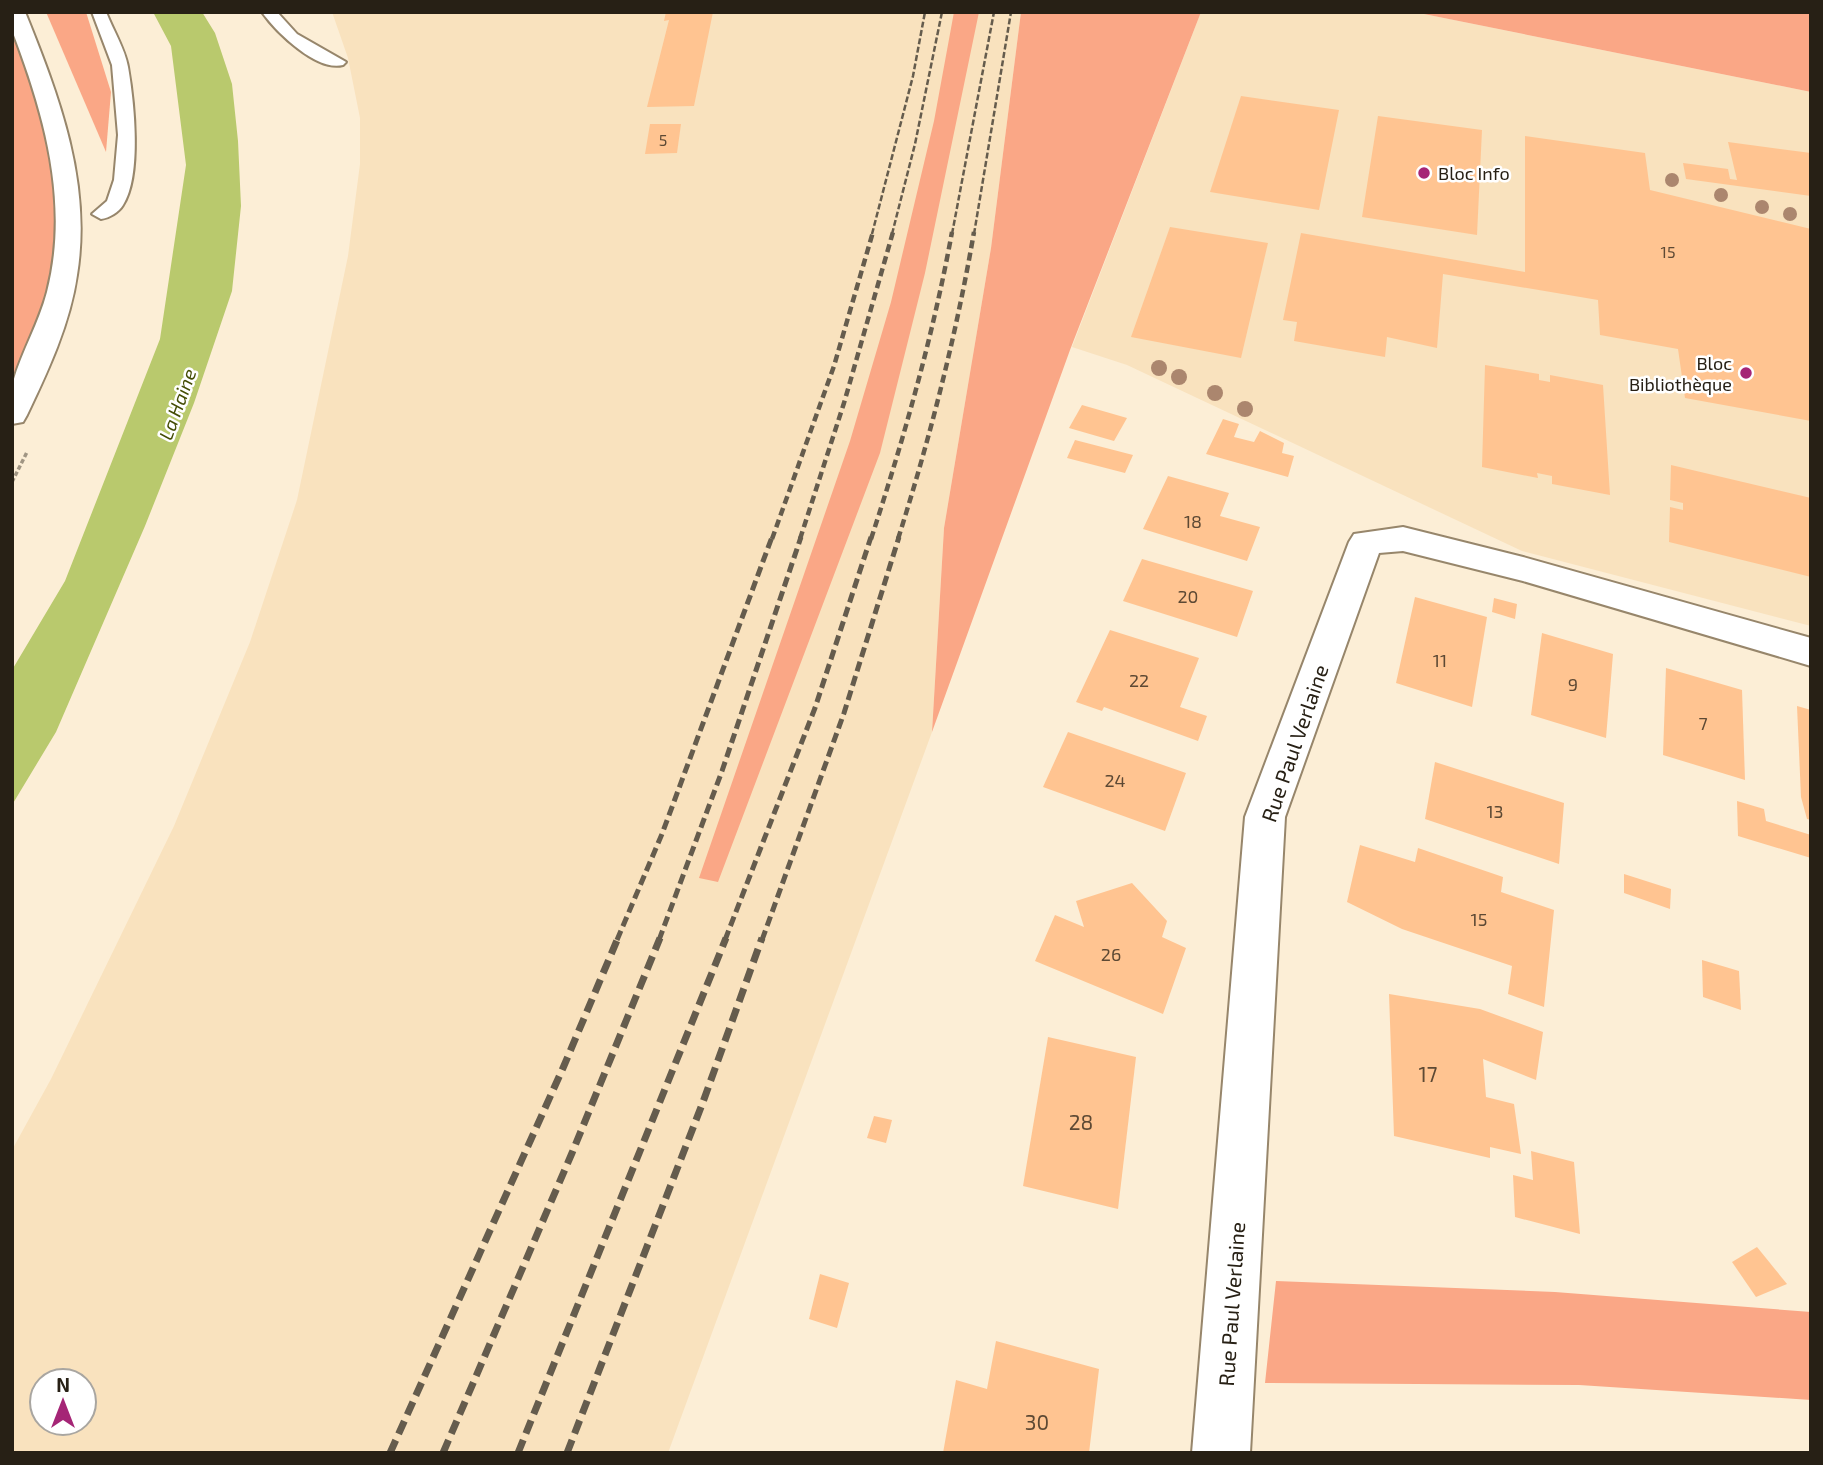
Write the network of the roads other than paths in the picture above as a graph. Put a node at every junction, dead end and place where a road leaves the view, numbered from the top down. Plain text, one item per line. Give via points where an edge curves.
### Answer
1 (15, 12) edge
2 (99, 12) edge
3 (269, 12) edge
4 (338, 62) dead end
5 (101, 214) dead end
6 (12, 415) edge
7 (1811, 652) edge
8 (1220, 1453) edge

1 - 6 street via 62,158 69,220 65,274 51,328
2 - 5 lane via 120,65 126,135 123,180 115,204
3 - 4 lane via 290,38
7 - 8 street, Rue Paul Verlaine via 1403,539 1366,542 1265,817

